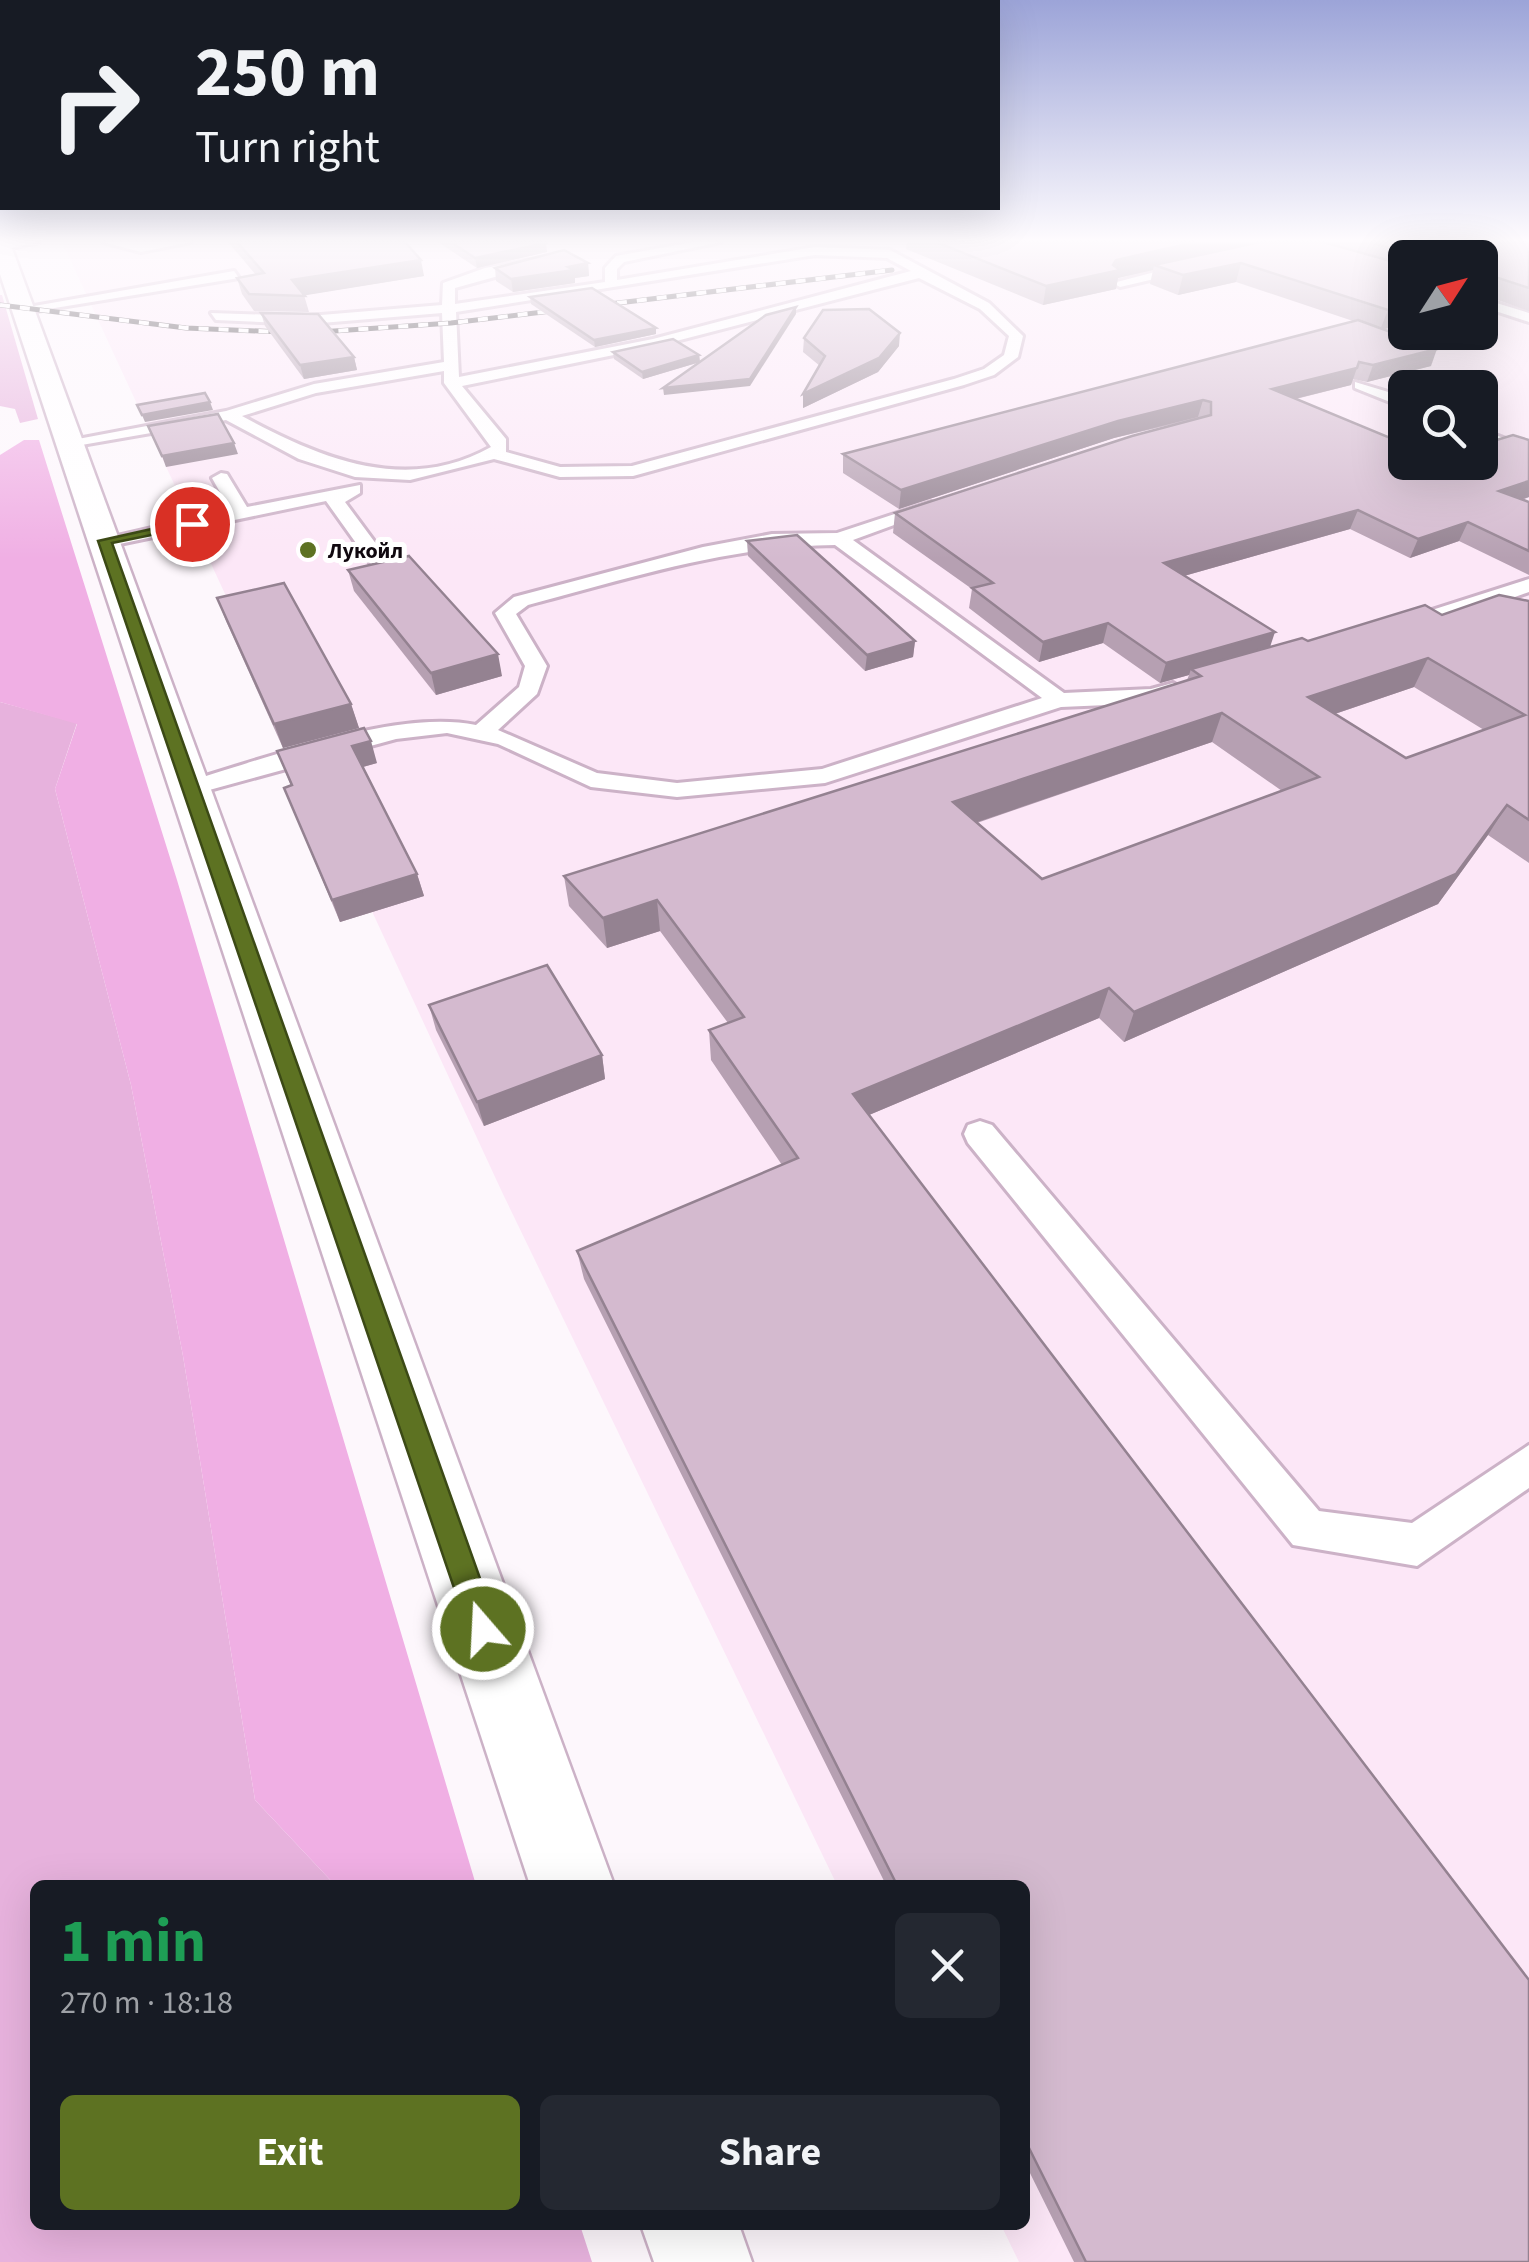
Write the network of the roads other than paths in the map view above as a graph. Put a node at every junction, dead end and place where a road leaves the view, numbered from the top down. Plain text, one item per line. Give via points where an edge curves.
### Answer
1 (38, 348) edge
2 (451, 348) edge
3 (603, 348) edge
4 (1013, 348) edge
5 (450, 375) junction
6 (1360, 385) edge
7 (1388, 396) edge
8 (228, 415) junction
9 (1498, 441) edge
10 (70, 442) junction
11 (493, 454) junction
12 (1529, 454) edge
13 (375, 476) junction
14 (221, 478) dead end
15 (350, 492) junction
16 (952, 501) edge
17 (242, 514) junction
18 (839, 538) junction
19 (105, 541) junction
20 (378, 560) edge
21 (1529, 584) edge
22 (1466, 608) junction
23 (1496, 616) edge
24 (1377, 630) edge
25 (1191, 685) edge
26 (1059, 700) junction
27 (481, 733) junction
28 (190, 788) junction
29 (980, 1134) dead end
30 (1529, 1464) edge
31 (570, 1880) edge
32 (692, 2230) edge
33 (703, 2262) edge

1 - 10 main road
2 - 5 lane
3 - 5 lane
4 - 11 lane via 989,372 959,382 633,471 560,472
5 - 8 lane via 314,389
5 - 11 lane via 498,439 500,449
6 - 7 lane
8 - 10 lane
8 - 13 lane via 330,468
9 - 12 lane
10 - 19 main road
11 - 13 lane via 420,474
13 - 15 lane
14 - 17 lane
15 - 17 lane
15 - 20 lane via 335,500
16 - 18 lane
17 - 19 lane
18 - 26 lane
18 - 27 lane via 772,540 703,553 521,600 505,613 536,666 529,689
19 - 28 main road
21 - 22 lane
22 - 23 lane
22 - 24 lane
25 - 26 lane via 1154,696
26 - 27 lane via 825,776 677,790 591,780
27 - 28 lane via 447,726 395,732
28 - 31 main road
29 - 30 lane via 1308,1530 1417,1545
32 - 33 main road

